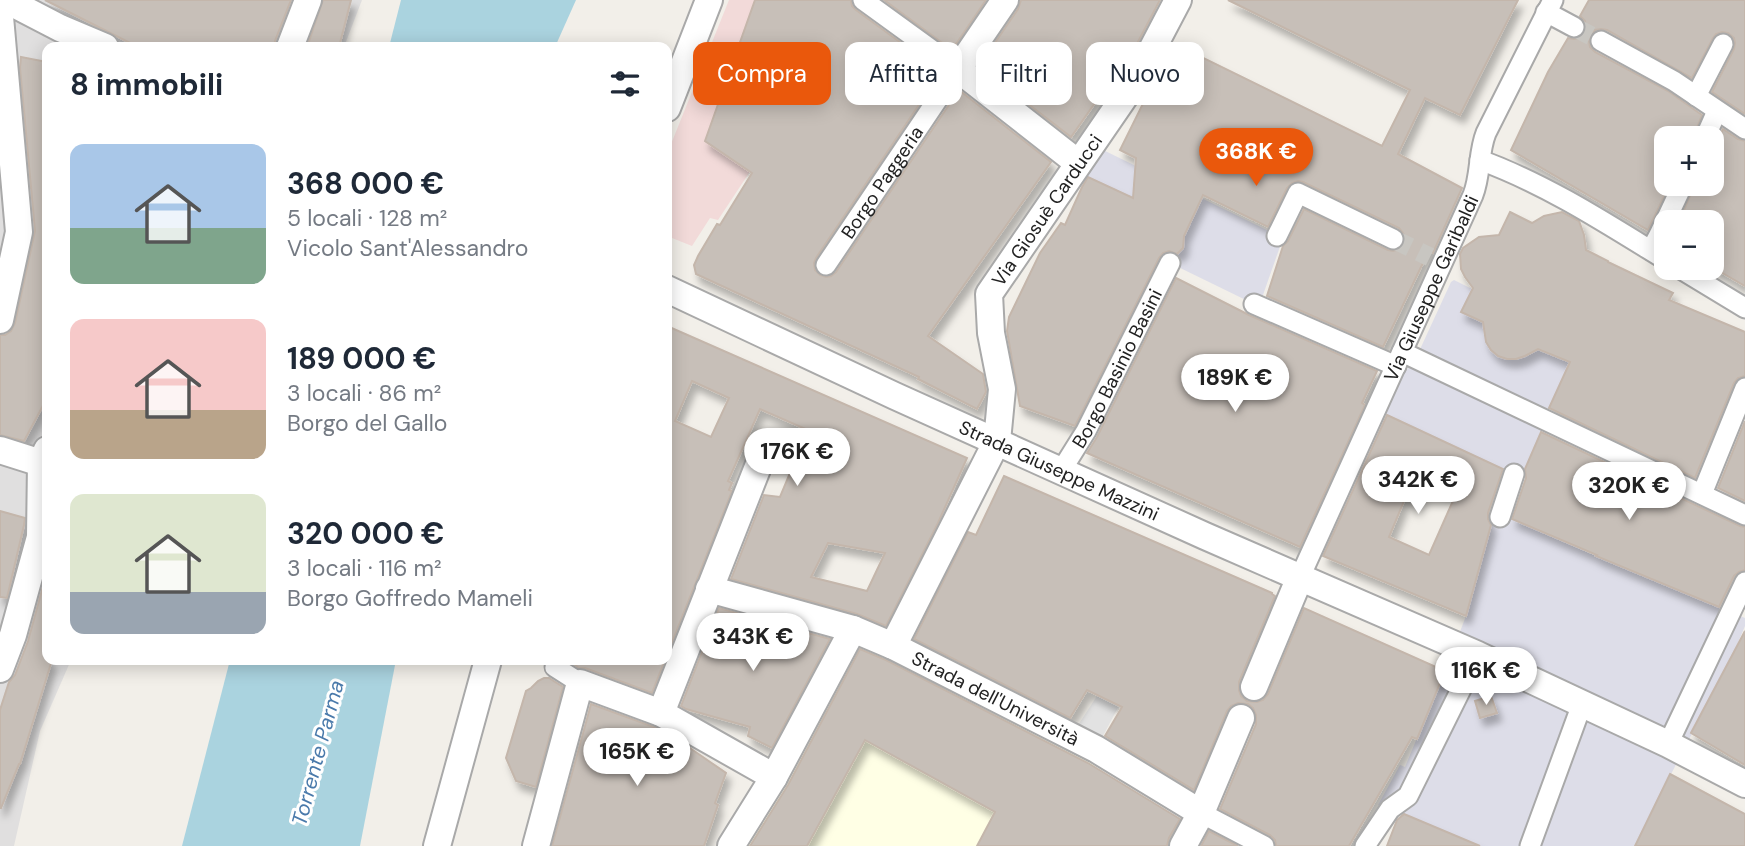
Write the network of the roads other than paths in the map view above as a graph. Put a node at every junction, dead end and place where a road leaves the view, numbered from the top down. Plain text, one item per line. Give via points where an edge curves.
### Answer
1 (5, 0) edge
2 (308, 0) edge
3 (709, 0) edge
4 (863, 0) edge
5 (1005, 0) edge
6 (1178, 0) edge
7 (1550, 6) edge
8 (0, 17) edge
9 (1574, 27) tunnel mouth
10 (1601, 41) tunnel mouth
11 (93, 42) edge
12 (292, 42) edge
13 (920, 42) edge
14 (1723, 44) dead end
15 (962, 62) edge
16 (962, 73) edge
17 (672, 95) edge
18 (1696, 96) junction
19 (933, 105) edge
20 (1717, 111) junction
21 (1710, 126) edge
22 (1745, 129) edge
23 (1480, 160) junction
24 (1077, 163) junction
25 (1278, 236) dead end
26 (1394, 239) tunnel mouth
27 (1654, 253) edge
28 (827, 262) dead end
29 (1170, 263) dead end
30 (1699, 280) edge
31 (672, 291) edge
32 (1254, 304) dead end
33 (1745, 308) edge
34 (0, 320) edge
35 (1399, 359) junction
36 (1745, 388) edge
37 (997, 441) junction
38 (0, 450) edge
39 (42, 456) edge
40 (759, 464) dead end
41 (1061, 471) junction
42 (1514, 474) dead end
43 (1702, 494) junction
44 (42, 496) edge
45 (1745, 515) edge
46 (1500, 517) dead end
47 (1300, 577) junction
48 (1745, 582) edge
49 (709, 589) junction
50 (853, 629) junction
51 (7, 631) edge
52 (893, 646) junction
53 (1466, 650) junction
54 (487, 665) edge
55 (558, 665) edge
56 (0, 669) edge
57 (580, 683) junction
58 (1254, 687) dead end
59 (1582, 704) junction
60 (661, 713) junction
61 (1241, 718) dead end
62 (1668, 744) junction
63 (774, 777) junction
64 (1745, 783) edge
65 (1201, 813) junction
66 (437, 846) edge
67 (536, 846) edge
68 (731, 846) edge
69 (1183, 846) edge
70 (1264, 846) edge
71 (1365, 846) edge
72 (1530, 846) edge

1 - 11 street
2 - 12 street
3 - 17 street
4 - 13 street
5 - 15 street, Borgo Paggeria
6 - 24 street, Via Giosuè Carducci via 1136,80
7 - 9 street
7 - 23 street, Via Giuseppe Garibaldi via 1486,133
8 - 34 street via 19,232
10 - 18 street
14 - 18 street
16 - 24 street
18 - 20 street
19 - 28 street, Borgo Paggeria
20 - 21 street
20 - 22 street
23 - 27 street via 1590,213
23 - 35 street, Via Giuseppe Garibaldi via 1476,188 1436,260
24 - 37 street, Via Giosuè Carducci via 989,294 1002,389
25 - 26 street via 1298,192
29 - 41 street, Borgo Basinio Basini via 1086,431
30 - 33 street
31 - 37 street, Strada Giuseppe Mazzini
32 - 35 street
35 - 43 street via 1545,420
35 - 47 street, Via Giuseppe Garibaldi
36 - 43 street
37 - 41 street, Strada Giuseppe Mazzini
37 - 52 street
38 - 39 street
40 - 49 street
41 - 47 street, Strada Giuseppe Mazzini
42 - 46 street
43 - 45 street
44 - 51 street via 40,537
47 - 53 street, Strada Giuseppe Mazzini
47 - 58 street
48 - 62 street
49 - 50 street, Strada dell'Università
49 - 60 street
50 - 52 street, Strada dell'Università
50 - 63 street
51 - 56 street
52 - 65 street, Strada dell'Università via 1096,750
53 - 59 street, Strada Giuseppe Mazzini
53 - 71 street via 1408,796 1390,809
54 - 66 street
55 - 57 street
57 - 60 street
57 - 67 street
59 - 62 street, Strada Giuseppe Mazzini
59 - 72 street
60 - 63 street
61 - 65 street
62 - 64 street, Strada Giuseppe Mazzini
63 - 68 street
65 - 69 street
65 - 70 street, Strada dell'Università

